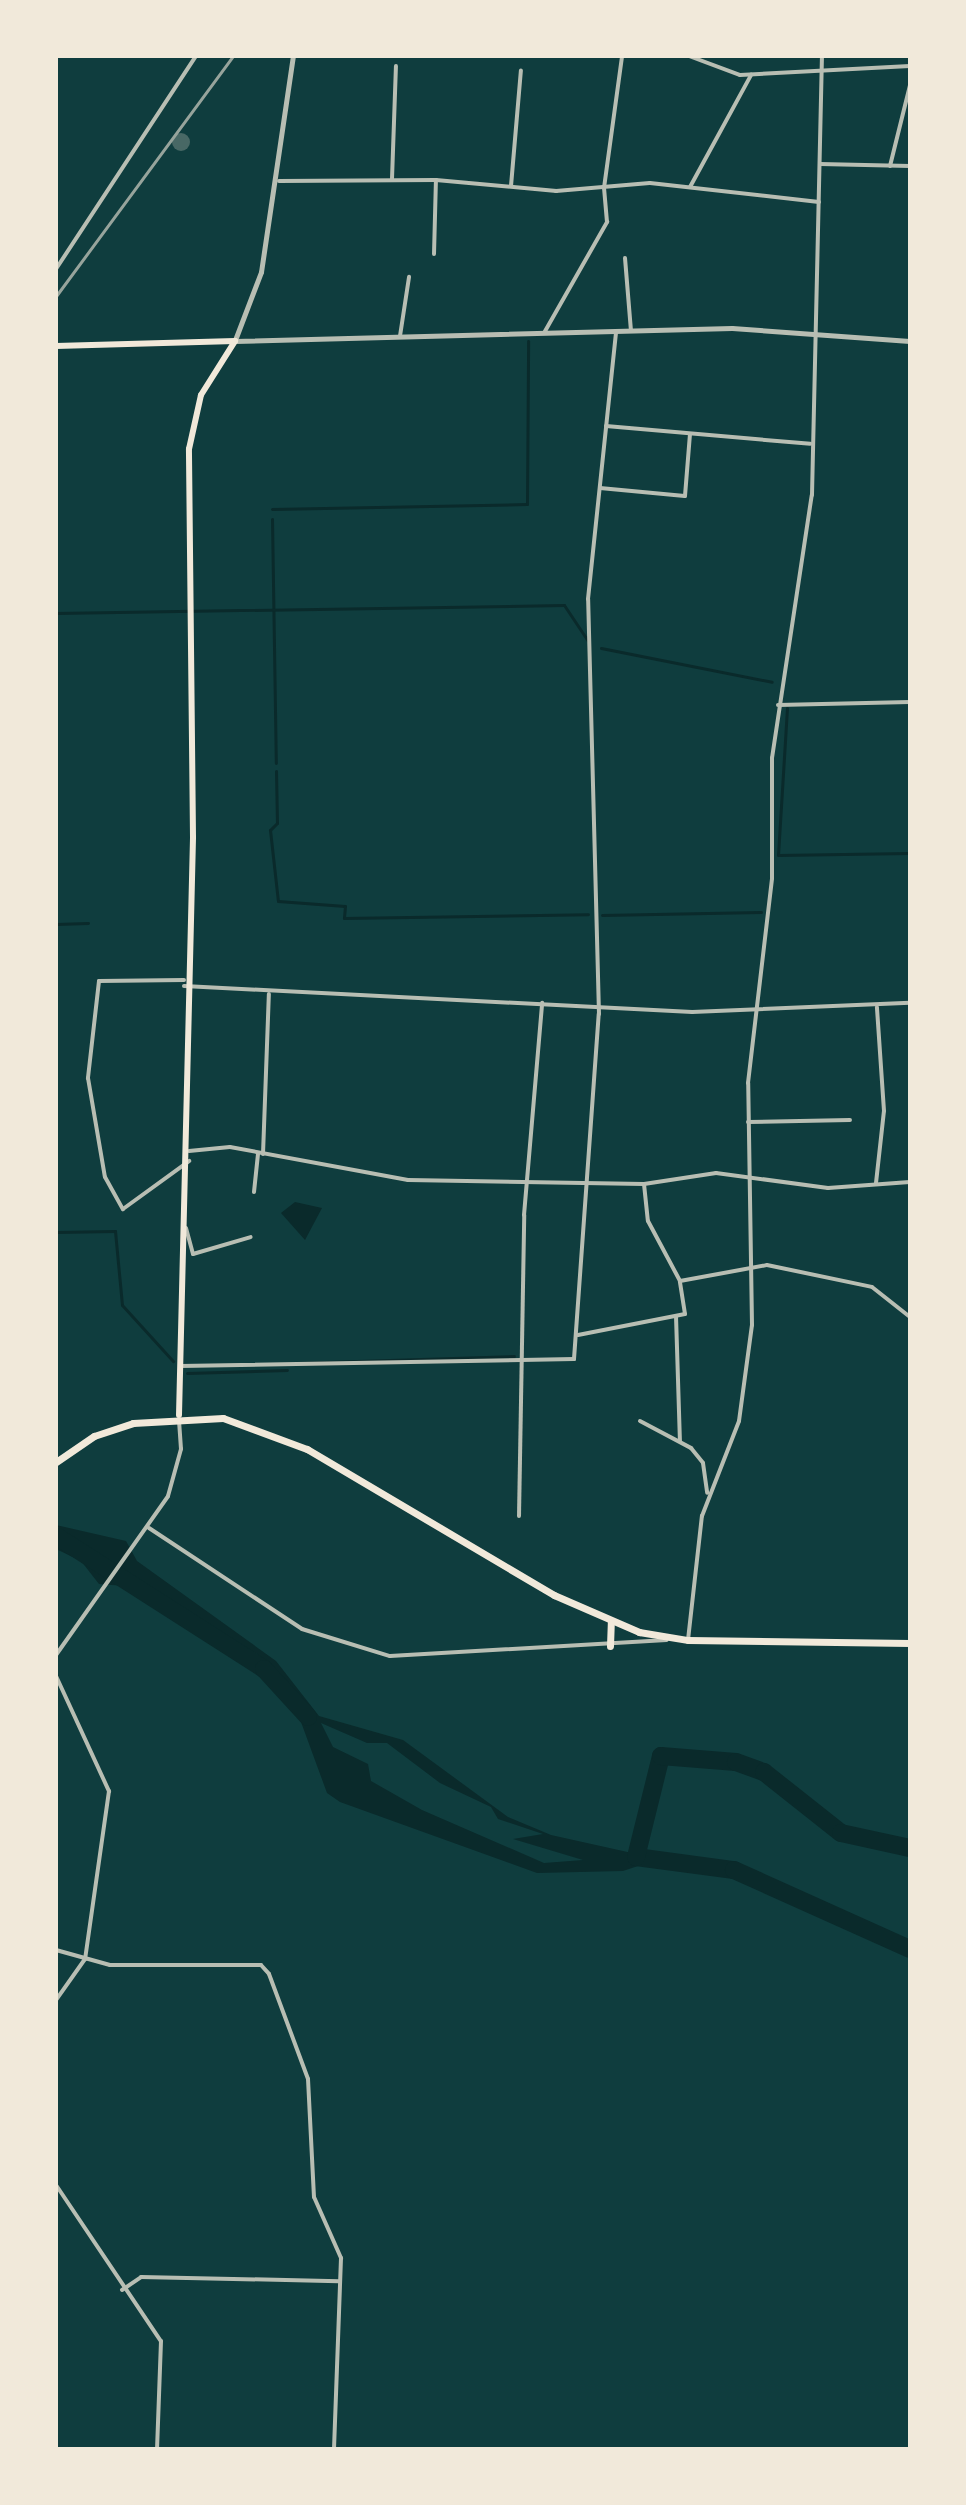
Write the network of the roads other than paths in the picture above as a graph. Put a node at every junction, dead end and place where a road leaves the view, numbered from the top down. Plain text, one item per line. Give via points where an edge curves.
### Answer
1 (196, 56) edge
2 (293, 56) edge
3 (622, 56) edge
4 (689, 56) edge
5 (704, 56) edge
6 (822, 56) edge
7 (709, 65) junction
8 (396, 66) dead end
9 (910, 66) edge
10 (521, 70) dead end
11 (824, 70) junction
12 (751, 75) junction
13 (910, 85) edge
14 (820, 164) junction
15 (890, 166) junction
16 (910, 166) edge
17 (392, 179) junction
18 (436, 180) junction
19 (279, 181) junction
20 (511, 186) junction
21 (690, 187) junction
22 (604, 188) junction
23 (819, 202) junction
24 (434, 254) dead end
25 (625, 258) dead end
26 (56, 269) edge
27 (409, 277) dead end
28 (616, 331) junction
29 (631, 331) junction
30 (811, 331) junction
31 (544, 333) junction
32 (400, 336) junction
33 (235, 341) junction
34 (910, 341) edge
35 (56, 346) edge
36 (606, 426) junction
37 (690, 434) junction
38 (810, 444) junction
39 (600, 488) junction
40 (910, 702) edge
41 (778, 705) junction
42 (184, 983) junction
43 (269, 994) junction
44 (542, 1003) junction
45 (910, 1003) edge
46 (753, 1006) junction
47 (597, 1007) junction
48 (877, 1007) junction
49 (850, 1120) dead end
50 (748, 1122) junction
51 (189, 1151) junction
52 (260, 1154) junction
53 (189, 1161) junction
54 (751, 1175) junction
55 (528, 1180) junction
56 (587, 1180) junction
57 (910, 1182) edge
58 (876, 1183) junction
59 (644, 1184) junction
60 (254, 1192) dead end
61 (186, 1228) junction
62 (251, 1237) dead end
63 (749, 1266) junction
64 (680, 1281) junction
65 (676, 1316) junction
66 (910, 1317) edge
67 (578, 1335) junction
68 (521, 1361) junction
69 (180, 1366) junction
70 (179, 1415) junction
71 (640, 1421) dead end
72 (680, 1441) junction
73 (56, 1462) edge
74 (707, 1496) junction
75 (519, 1516) dead end
76 (149, 1528) junction
77 (611, 1622) junction
78 (671, 1639) junction
79 (688, 1640) junction
80 (910, 1643) edge
81 (610, 1646) junction
82 (58, 1653) edge
83 (56, 1676) edge
84 (56, 1950) edge
85 (85, 1959) junction
86 (56, 2000) edge
87 (56, 2185) edge
88 (340, 2281) junction
89 (122, 2290) junction
90 (157, 2449) edge
91 (334, 2449) edge

1 - 26 street
2 - 19 street
3 - 22 street
4 - 7 street
5 - 7 street
6 - 11 street
7 - 12 street
8 - 17 street
9 - 11 street
10 - 20 street
11 - 12 street
11 - 14 street
12 - 21 street
13 - 15 street
14 - 15 street
14 - 23 street
15 - 16 street
17 - 18 street
17 - 19 street
18 - 20 street
18 - 24 street
19 - 33 street via 261,272
20 - 22 street
21 - 22 street
21 - 23 street
22 - 31 street via 603,231
23 - 30 street
25 - 29 street
27 - 32 street
28 - 29 street
28 - 31 street
28 - 36 street
29 - 30 street
30 - 34 street
30 - 38 street
31 - 32 street
32 - 33 street
33 - 35 main road
33 - 42 main road via 191,425
36 - 37 street
36 - 39 street
37 - 38 street
37 - 39 street via 685,496
38 - 41 street via 812,495
39 - 47 street via 588,599
40 - 41 street
41 - 46 street via 772,878
42 - 43 street
42 - 51 main road
42 - 53 street via 99,981 88,1078 105,1177 123,1209
43 - 44 street
43 - 52 street
44 - 47 street
44 - 55 street
45 - 48 street
46 - 47 street via 692,1012
46 - 48 street
46 - 50 street
47 - 56 street
48 - 58 street via 884,1111
49 - 50 street
50 - 54 street
51 - 52 street via 211,1146
51 - 53 main road
52 - 55 street via 408,1180
52 - 60 street
53 - 61 main road
54 - 58 street via 828,1188
54 - 59 street
54 - 63 street
55 - 56 street
55 - 68 street
56 - 59 street
56 - 67 street
57 - 58 street
59 - 64 street via 648,1221
61 - 62 street via 193,1254
61 - 69 main road
63 - 64 street
63 - 66 street via 790,1267 872,1287
63 - 74 street via 752,1325 739,1421
64 - 65 street via 685,1314
65 - 67 street
65 - 72 street
67 - 68 street via 574,1359
68 - 69 street
68 - 75 street
69 - 70 main road
70 - 73 highway via 94,1436
70 - 76 street via 176,1475
70 - 77 highway via 223,1418 307,1449
71 - 72 street
72 - 74 street via 703,1463
74 - 79 street
76 - 81 street via 280,1616 358,1648 409,1658
76 - 82 street
77 - 78 highway
77 - 81 highway
78 - 79 highway
78 - 81 street
79 - 80 highway
83 - 85 street via 109,1791 108,1834
84 - 85 street
85 - 86 street
85 - 88 street via 261,1965 269,1974 308,2079 308,2160 314,2197 341,2258
87 - 89 street via 76,2204
88 - 89 street via 141,2277
88 - 91 street
89 - 90 street via 161,2341

